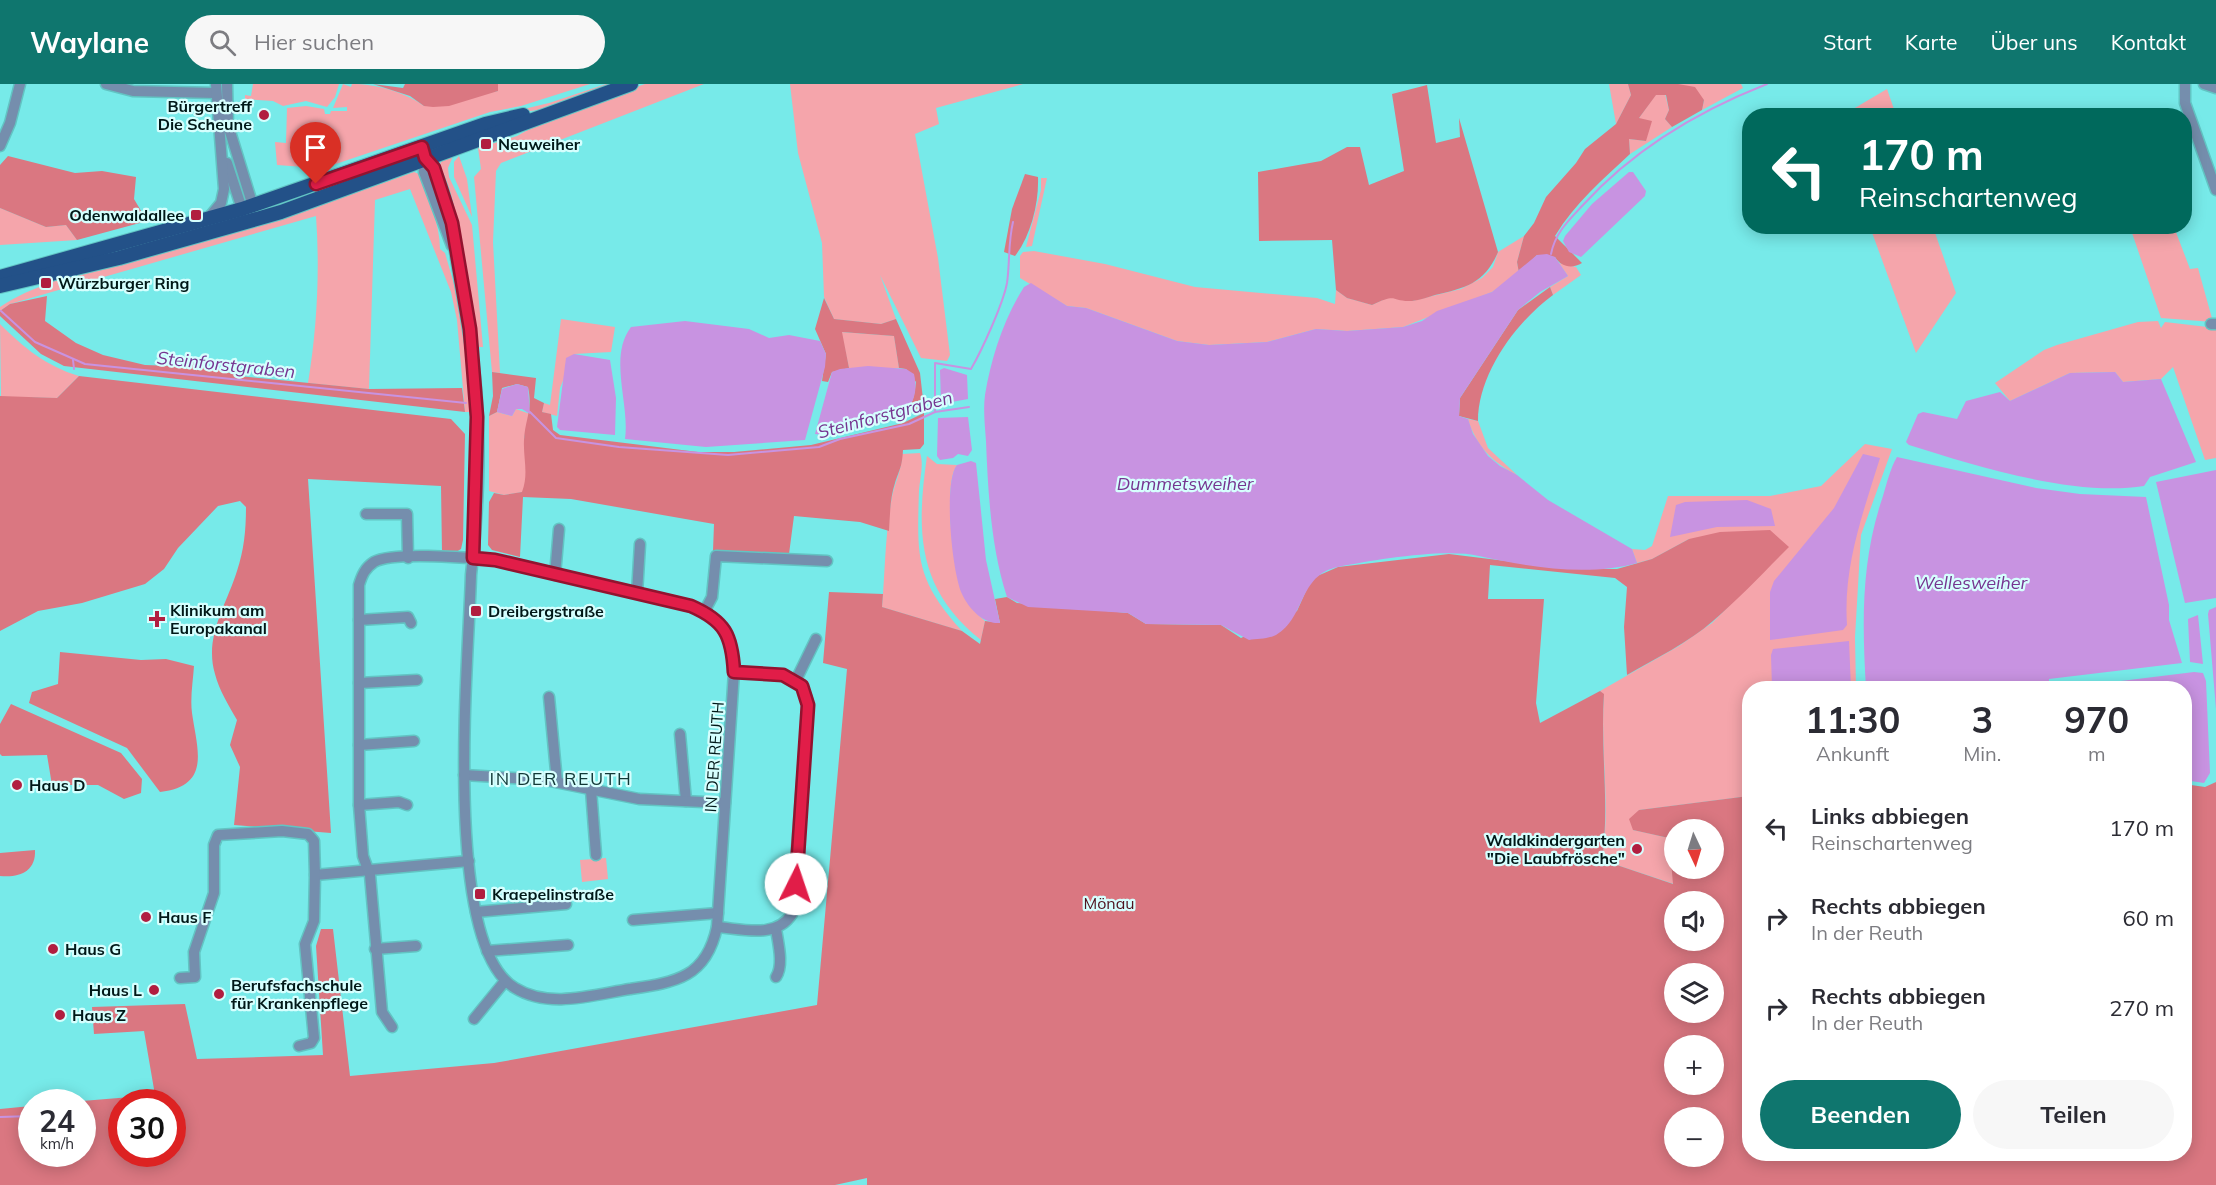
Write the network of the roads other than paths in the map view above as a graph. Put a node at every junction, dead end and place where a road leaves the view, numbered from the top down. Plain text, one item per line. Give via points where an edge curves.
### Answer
1 (20, 84) edge
2 (105, 84) edge
3 (227, 84) edge
4 (631, 84) edge
5 (2185, 84) edge
6 (2204, 84) edge
7 (129, 87) edge
8 (216, 88) edge
9 (2216, 88) edge
10 (2185, 108) edge
11 (2192, 136) edge
12 (220, 139) junction
13 (0, 146) edge
14 (424, 152) junction
15 (2216, 190) edge
16 (247, 208) junction
17 (207, 220) junction
18 (252, 220) junction
19 (0, 277) edge
20 (0, 286) edge
21 (366, 514) dead end
22 (559, 529) dead end
23 (639, 544) dead end
24 (408, 558) junction
25 (473, 558) junction
26 (827, 561) dead end
27 (555, 574) junction
28 (637, 593) junction
29 (704, 612) junction
30 (359, 620) junction
31 (411, 622) dead end
32 (816, 639) dead end
33 (734, 672) junction
34 (417, 680) dead end
35 (796, 680) junction
36 (359, 683) junction
37 (549, 697) dead end
38 (680, 734) dead end
39 (414, 741) dead end
40 (359, 745) junction
41 (464, 775) junction
42 (556, 782) junction
43 (591, 790) junction
44 (686, 801) junction
45 (725, 803) junction
46 (359, 805) junction
47 (407, 805) dead end
48 (596, 855) dead end
49 (469, 861) junction
50 (368, 870) junction
51 (315, 875) junction
52 (566, 904) dead end
53 (476, 912) junction
54 (718, 913) junction
55 (633, 920) dead end
56 (717, 927) junction
57 (776, 929) junction
58 (568, 945) dead end
59 (416, 946) dead end
60 (375, 949) junction
61 (487, 951) junction
62 (776, 977) dead end
63 (180, 978) dead end
64 (505, 981) junction
65 (474, 1019) dead end
66 (392, 1027) dead end
67 (299, 1046) dead end

1 - 13 street
2 - 7 street
3 - 16 street via 228,125
4 - 14 main road via 575,103 485,124
5 - 10 street
6 - 9 street
7 - 8 street
8 - 12 street
11 - 15 street
12 - 16 street
12 - 17 street via 224,189 221,203
14 - 16 main road
14 - 18 main road
14 - 25 street, IN DER REUTH via 434,168 452,223 470,329 476,389
16 - 17 main road
16 - 18 main road
17 - 19 main road
18 - 20 main road via 119,258
21 - 24 street via 407,514
22 - 27 street
23 - 28 street
24 - 25 street
24 - 30 street via 384,558 364,571 359,585
25 - 27 street, IN DER REUTH
25 - 41 street, IN DER REUTH
26 - 29 street via 716,556 712,597
27 - 28 street, IN DER REUTH
28 - 29 street, IN DER REUTH
29 - 33 street, IN DER REUTH via 715,618 729,639
30 - 31 street via 408,617
30 - 36 street
32 - 35 street
33 - 35 street via 783,675
33 - 45 street, IN DER REUTH
34 - 36 street
35 - 57 street via 806,692 808,705 795,906 788,921
36 - 40 street
37 - 42 street
38 - 44 street
39 - 40 street
40 - 46 street
41 - 42 street
41 - 49 street, IN DER REUTH
42 - 43 street
43 - 44 street via 632,798
43 - 48 street
44 - 45 street
45 - 54 street, IN DER REUTH
46 - 47 street
46 - 50 street via 362,849
49 - 50 street
49 - 53 street, IN DER REUTH
50 - 51 street
50 - 60 street
51 - 63 street via 314,841 308,834 282,831 218,836 214,845 214,893 194,952 195,977
51 - 67 street via 314,921 305,944 314,1038
52 - 53 street
53 - 61 street, IN DER REUTH
54 - 55 street
54 - 56 street, IN DER REUTH
56 - 57 street
56 - 64 street, IN DER REUTH via 714,943 702,964 668,983 554,1000 531,996
57 - 62 street
58 - 61 street
59 - 60 street
60 - 66 street via 382,1012
61 - 64 street, IN DER REUTH
64 - 65 street

